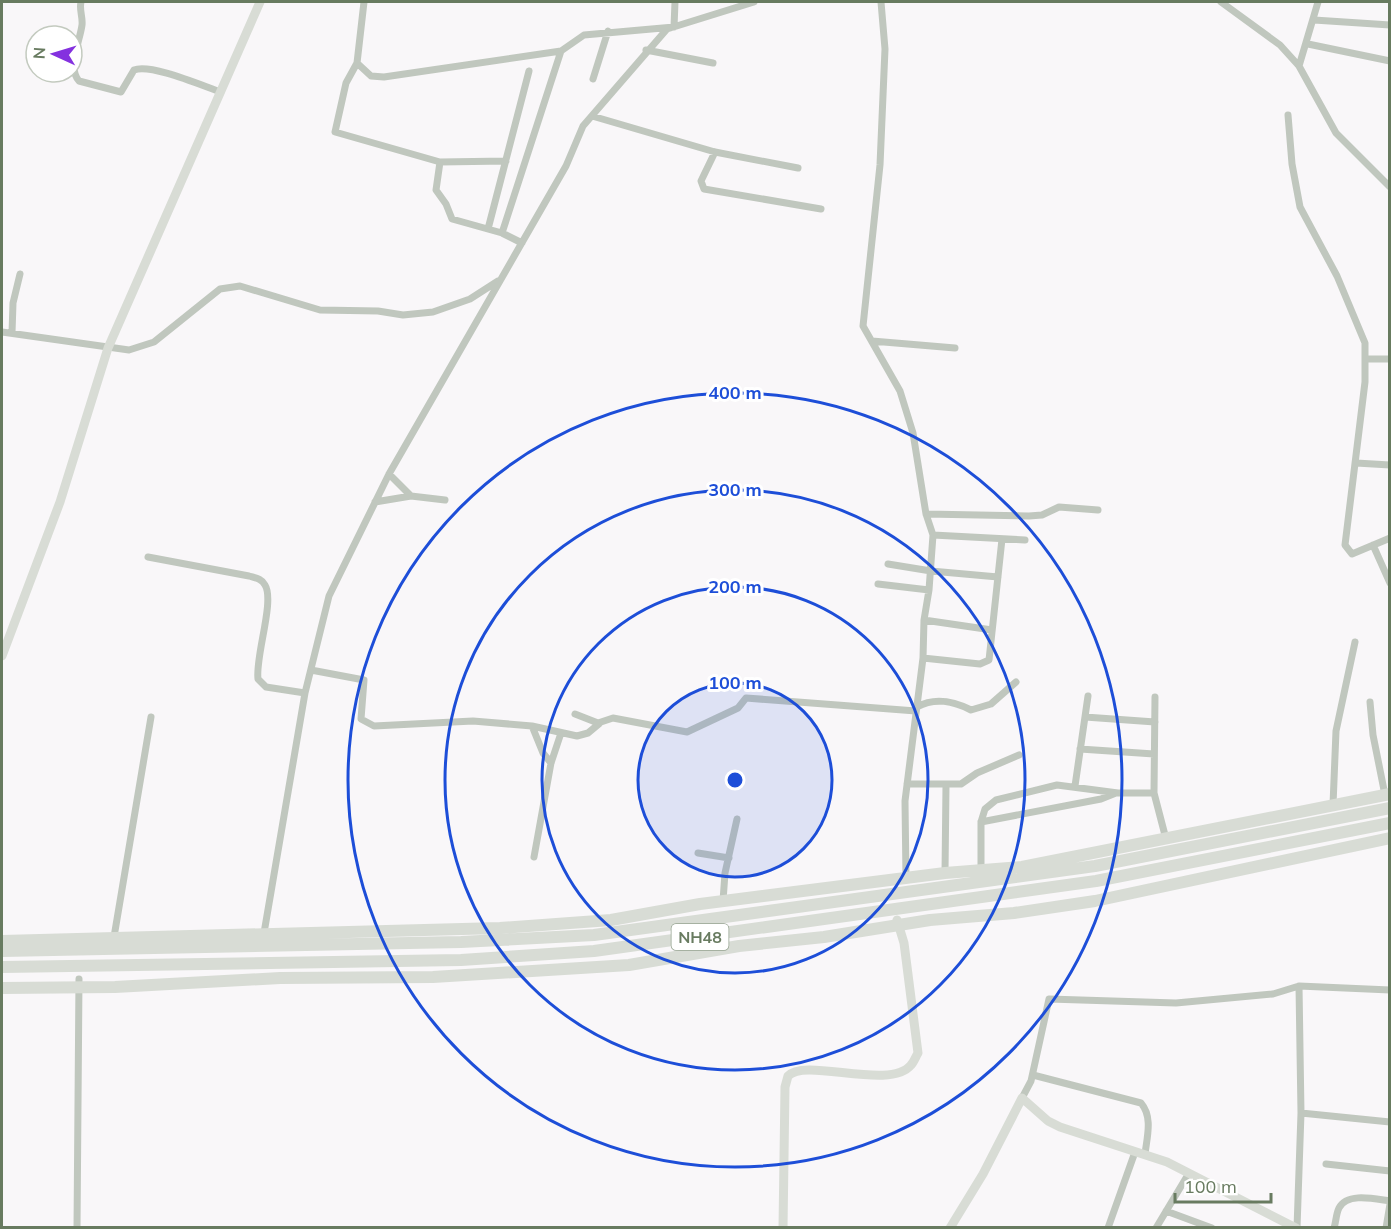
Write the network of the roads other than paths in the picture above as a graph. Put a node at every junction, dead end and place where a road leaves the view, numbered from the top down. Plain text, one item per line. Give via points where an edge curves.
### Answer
1 (81, 2) edge
2 (260, 2) edge
3 (364, 2) edge
4 (675, 2) edge
5 (754, 2) edge
6 (880, 2) edge
7 (1221, 2) edge
8 (1318, 2) edge
9 (1314, 20) junction
10 (1389, 26) edge
11 (674, 27) junction
12 (608, 31) junction
13 (1308, 44) junction
14 (646, 50) junction
15 (561, 51) junction
16 (1389, 61) edge
17 (357, 63) junction
18 (713, 63) dead end
19 (1299, 66) junction
20 (529, 71) dead end
21 (593, 78) dead end
22 (221, 92) junction
23 (1288, 115) dead end
24 (592, 116) junction
25 (715, 152) junction
26 (506, 161) junction
27 (440, 162) junction
28 (798, 168) dead end
29 (1389, 187) edge
30 (821, 209) dead end
31 (488, 229) junction
32 (502, 233) junction
33 (522, 243) junction
34 (20, 274) dead end
35 (500, 280) junction
36 (2, 332) edge
37 (12, 333) junction
38 (872, 341) junction
39 (108, 348) junction
40 (956, 348) dead end
41 (1365, 359) junction
42 (1389, 359) edge
43 (1356, 463) junction
44 (1389, 465) edge
45 (389, 474) junction
46 (411, 495) junction
47 (445, 500) dead end
48 (375, 502) junction
49 (1098, 510) dead end
50 (926, 514) junction
51 (933, 535) junction
52 (1389, 538) edge
53 (1002, 539) junction
54 (1024, 540) dead end
55 (1373, 545) junction
56 (148, 557) dead end
57 (888, 564) dead end
58 (931, 571) junction
59 (998, 577) junction
60 (1389, 582) edge
61 (878, 584) dead end
62 (929, 590) junction
63 (924, 620) junction
64 (992, 630) junction
65 (1355, 642) dead end
66 (2, 656) edge
67 (923, 658) junction
68 (311, 670) junction
69 (1016, 682) dead end
70 (305, 693) junction
71 (1088, 696) dead end
72 (1155, 697) dead end
73 (1370, 702) dead end
74 (917, 709) junction
75 (575, 714) dead end
76 (151, 717) dead end
77 (1085, 717) junction
78 (602, 722) junction
79 (1155, 722) junction
80 (532, 726) junction
81 (561, 733) junction
82 (1080, 749) junction
83 (1154, 754) junction
84 (1019, 755) dead end
85 (551, 763) junction
86 (907, 784) junction
87 (946, 785) junction
88 (1075, 786) junction
89 (1118, 793) junction
90 (1154, 793) junction
91 (1387, 794) edge
92 (1333, 805) junction
93 (1389, 808) edge
94 (737, 819) dead end
95 (981, 822) junction
96 (1389, 823) edge
97 (1389, 838) edge
98 (1166, 839) junction
99 (699, 853) dead end
100 (534, 857) dead end
101 (729, 858) junction
102 (981, 870) junction
103 (945, 873) junction
104 (906, 879) junction
105 (723, 901) junction
106 (898, 923) junction
107 (264, 933) junction
108 (114, 937) junction
109 (2, 941) edge
110 (2, 951) edge
111 (322, 962) junction
112 (2, 967) edge
113 (322, 977) junction
114 (79, 983) junction
115 (1299, 986) junction
116 (2, 988) edge
117 (1389, 990) edge
118 (1033, 1075) junction
119 (1022, 1098) junction
120 (1301, 1113) junction
121 (1389, 1122) edge
122 (1140, 1153) junction
123 (1326, 1164) dead end
124 (1389, 1171) edge
125 (1189, 1173) junction
126 (1389, 1203) edge
127 (1166, 1211) junction
128 (77, 1227) edge
129 (783, 1227) edge
130 (950, 1227) edge
131 (1108, 1227) edge
132 (1156, 1227) edge
133 (1212, 1227) edge
134 (1296, 1227) edge
135 (1334, 1227) edge
136 (1386, 1227) edge

1 - 22 street via 82,24 74,71 79,81 122,92 134,70 140,68
2 - 22 street
3 - 17 street
4 - 11 street
5 - 11 street
6 - 38 street via 885,49 880,165 863,326
7 - 19 street via 1280,45
8 - 9 street
9 - 10 street
9 - 13 street
11 - 12 street
11 - 14 street
12 - 15 street via 584,35
12 - 21 street
13 - 16 street
13 - 19 street
14 - 18 street
14 - 24 street
15 - 17 street via 384,77 371,76
15 - 32 street
17 - 27 street via 346,83 335,132
19 - 29 street via 1336,134
20 - 26 street
22 - 39 street
23 - 41 street via 1300,207 1337,276 1365,344
24 - 25 street
24 - 33 street via 583,126 566,166
25 - 28 street
25 - 30 street via 701,181 704,189
26 - 27 street
26 - 31 street
27 - 31 street via 436,190 452,219
31 - 32 street
32 - 33 street
33 - 35 street
34 - 37 street
35 - 39 street via 470,299 433,312 403,315 320,310 240,286 220,289 154,342 129,351
35 - 45 street
36 - 37 street
37 - 39 street
38 - 40 street
38 - 50 street via 900,391 913,433
39 - 66 street via 60,502
41 - 42 street
41 - 43 street
43 - 44 street
43 - 55 street via 1345,545 1352,554
45 - 46 street
45 - 48 street
46 - 47 street
46 - 48 street
48 - 68 street via 329,596
49 - 50 street via 1059,507 1029,516
50 - 51 street
51 - 53 street
51 - 58 street
52 - 55 street
53 - 54 street
53 - 59 street
55 - 60 street
56 - 70 street via 264,582 267,603 258,680 272,688
57 - 58 street
58 - 59 street
58 - 62 street
59 - 64 street
61 - 62 street
62 - 63 street
63 - 64 street
63 - 67 street
64 - 67 street via 989,660 980,664
65 - 92 street via 1336,730
67 - 74 street
68 - 70 street
68 - 80 street via 364,680 361,719 374,726 473,721
69 - 74 street via 992,704 971,710 930,700
70 - 107 street
71 - 77 street
72 - 79 street
73 - 91 street via 1373,735
74 - 78 street via 746,698 738,708 687,732 613,718
74 - 86 street
75 - 78 street via 588,721
76 - 108 street
77 - 79 street
77 - 82 street
78 - 81 street via 577,736
79 - 83 street
80 - 81 street
80 - 85 street
81 - 85 street
82 - 83 street
82 - 88 street
83 - 90 street
84 - 87 street via 961,784
85 - 100 street
86 - 87 street
86 - 104 street
87 - 103 street
88 - 89 street
88 - 95 street via 1046,785 996,800 985,809
89 - 90 street
89 - 95 street
90 - 98 street
91 - 92 highway
92 - 98 highway
93 - 110 highway, NH48 via 1095,866 594,935 461,942
94 - 101 street
95 - 102 street
96 - 111 highway, NH48 via 1096,880 594,951 461,960
97 - 106 highway via 1095,901
98 - 102 highway via 1022,867
99 - 101 street
101 - 105 street
102 - 103 highway
103 - 104 highway
104 - 105 highway via 893,884
105 - 107 highway via 611,920 500,928
106 - 113 highway via 629,965 433,977
106 - 129 street via 912,990 918,1053 911,1066 897,1074 803,1070 788,1076
107 - 108 highway
108 - 109 highway
111 - 112 highway, NH48
111 - 113 highway
113 - 114 highway
114 - 116 highway
114 - 128 street
115 - 117 street
115 - 118 street via 1273,994 1176,1003 1049,999
115 - 120 street
118 - 119 street
118 - 122 street via 1142,1103 1148,1113
119 - 122 street via 1060,1127
119 - 130 street
120 - 121 street
120 - 134 street
122 - 125 street
122 - 131 street
123 - 124 street
125 - 127 street
125 - 134 street
126 - 135 street via 1362,1198 1344,1202
126 - 136 street
127 - 132 street
127 - 133 street

